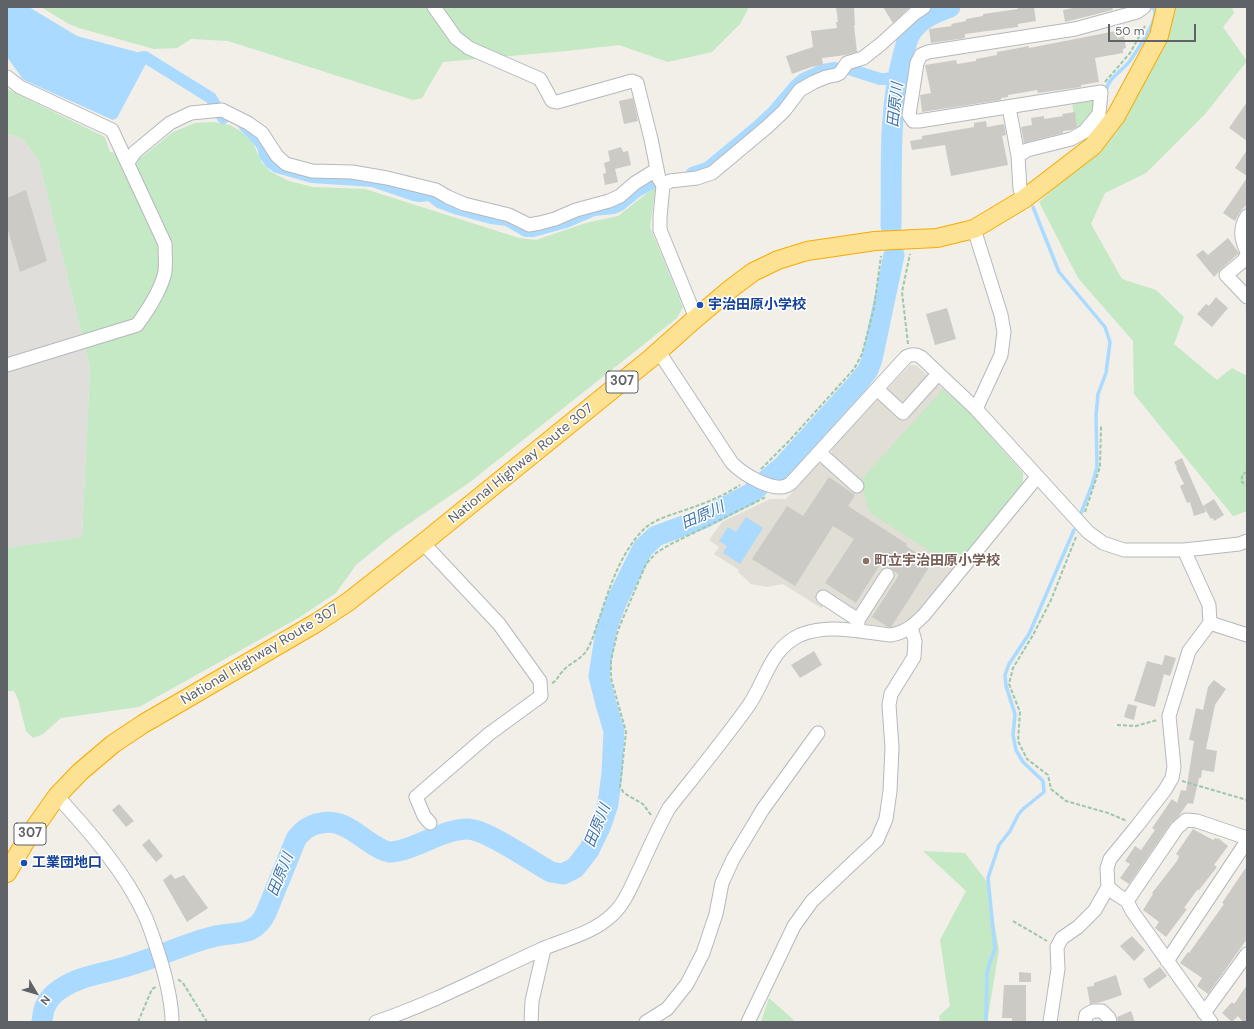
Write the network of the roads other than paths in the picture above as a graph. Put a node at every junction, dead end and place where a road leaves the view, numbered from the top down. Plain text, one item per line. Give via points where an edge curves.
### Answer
1 (434, 7) edge
2 (924, 7) edge
3 (1166, 7) edge
4 (1143, 8) edge
5 (7, 77) edge
6 (1009, 107) junction
7 (1018, 156) junction
8 (128, 162) junction
9 (656, 170) junction
10 (663, 185) junction
11 (1024, 199) junction
12 (1247, 216) edge
13 (974, 229) junction
14 (1247, 253) edge
15 (1247, 297) edge
16 (696, 318) junction
17 (659, 352) junction
18 (7, 365) edge
19 (938, 374) junction
20 (878, 390) junction
21 (976, 409) junction
22 (820, 453) junction
23 (1037, 477) junction
24 (857, 486) dead end
25 (1247, 541) edge
26 (423, 543) junction
27 (1184, 550) junction
28 (887, 576) dead end
29 (824, 597) dead end
30 (1210, 623) junction
31 (858, 626) junction
32 (911, 627) junction
33 (1247, 635) edge
34 (818, 733) dead end
35 (57, 796) junction
36 (430, 823) dead end
37 (1247, 838) edge
38 (1247, 841) edge
39 (7, 873) edge
40 (1108, 887) junction
41 (1127, 901) junction
42 (544, 949) junction
43 (1247, 954) edge
44 (1167, 961) junction
45 (1208, 1018) edge
46 (172, 1022) edge
47 (376, 1022) edge
48 (531, 1022) edge
49 (646, 1022) edge
50 (748, 1022) edge
51 (1050, 1022) edge
52 (1085, 1022) edge
53 (1110, 1022) edge

1 - 9 street via 456,38 469,48 540,79 552,101 557,102 632,81 636,83 651,139
2 - 10 street via 863,58 847,63 840,73 820,79 800,90 773,122 712,173 704,177 670,181
3 - 11 highway, National Highway Route 307 / 307 via 1159,36 1116,116 1093,146
4 - 6 street via 1137,12 1075,29 921,55 917,63 909,114 912,121
5 - 8 street via 20,88 112,130
6 - 7 street
6 - 7 street via 1101,92 1099,114 1084,132 1071,139 1027,150
7 - 11 street via 1020,189
8 - 9 street via 135,152 170,123 192,113 219,111 248,123 262,133 277,156 286,164 312,171 352,172 387,178 436,190 464,204 509,215 529,224 555,220 576,210 609,201
8 - 18 street via 164,244 166,259 158,289 144,316 137,325
9 - 10 street
10 - 16 street via 660,230
11 - 13 highway, National Highway Route 307 / 307
12 - 14 street via 1242,226 1242,240
13 - 16 highway, National Highway Route 307 / 307 via 937,238 882,240 807,251 778,260 743,279
13 - 21 street via 1002,316 1004,332 1001,355
14 - 15 street via 1243,261 1226,275
16 - 17 highway, National Highway Route 307 / 307
17 - 22 street via 727,457 737,468 773,487 782,488 789,486
17 - 26 highway, National Highway Route 307 / 307
19 - 20 street via 921,357 909,355
19 - 20 street via 904,413
19 - 21 street
20 - 22 street
21 - 23 street
22 - 24 street
23 - 27 street via 1096,539 1111,547 1124,550
23 - 32 street via 924,615
25 - 27 street
26 - 35 highway, National Highway Route 307 / 307 via 348,602 316,623 156,716 113,744
26 - 36 street via 499,624 540,681 541,696 489,734 416,798
27 - 30 street via 1209,605
28 - 31 street
29 - 31 street
30 - 33 street
30 - 40 street via 1189,651 1169,716 1174,768 1172,778 1110,859 1107,868
31 - 32 street via 890,635
31 - 42 street via 825,629 800,635 785,646 773,659 750,704 669,808 625,900 599,925
32 - 50 street via 915,641 914,657 891,694 889,705 892,748 886,819 877,840 812,900 794,926
34 - 49 street via 763,809 733,859 722,883 716,914 703,953 687,984 667,1009
35 - 39 highway, National Highway Route 307 / 307 via 28,836
35 - 46 street via 106,853 144,915 165,977
37 - 41 street via 1197,821 1186,820 1177,828
38 - 44 street
40 - 41 street
40 - 51 street via 1095,910 1062,938 1057,947 1058,969
41 - 44 street
42 - 47 street
42 - 48 street via 532,1001
43 - 45 street
44 - 45 street
52 - 53 street via 1086,1015 1093,1011 1102,1011

